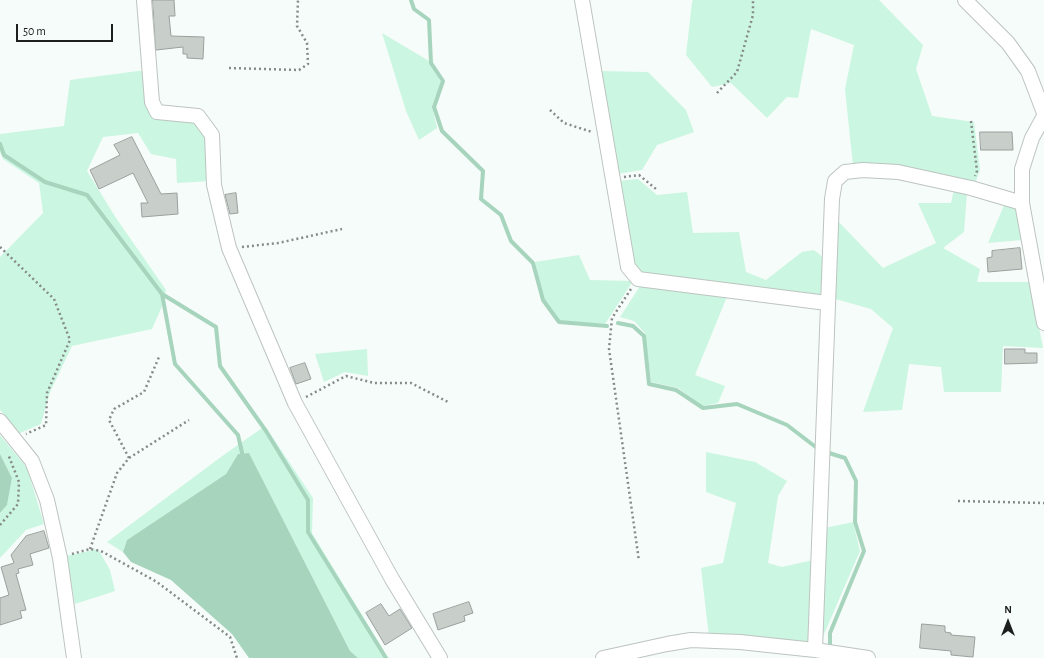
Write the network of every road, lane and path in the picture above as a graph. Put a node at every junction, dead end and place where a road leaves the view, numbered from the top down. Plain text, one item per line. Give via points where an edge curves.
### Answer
1 (144, 0) edge
2 (298, 0) edge
3 (582, 0) edge
4 (753, 0) edge
5 (965, 0) edge
6 (229, 68) dead end
7 (717, 93) dead end
8 (550, 110) dead end
9 (1044, 113) edge
10 (1044, 116) edge
11 (971, 122) dead end
12 (605, 137) junction
13 (613, 178) junction
14 (971, 188) junction
15 (656, 189) dead end
16 (1022, 203) junction
17 (342, 228) dead end
18 (0, 247) edge
19 (229, 248) junction
20 (638, 279) junction
21 (827, 303) junction
22 (1044, 324) edge
23 (159, 357) dead end
24 (448, 402) dead end
25 (295, 403) junction
26 (189, 420) dead end
27 (0, 421) edge
28 (16, 439) junction
29 (8, 454) dead end
30 (129, 458) junction
31 (958, 501) dead end
32 (1044, 503) edge
33 (0, 525) edge
34 (90, 549) junction
35 (60, 558) junction
36 (639, 561) dead end
37 (815, 650) junction
38 (74, 658) edge
39 (238, 658) edge
40 (440, 658) edge
41 (603, 658) edge
42 (868, 658) edge

1 - 19 street via 152,102 157,112 198,116 212,135 214,185
2 - 6 path via 297,26 307,43 308,64 299,70
3 - 12 street
4 - 7 path via 753,15 737,72
5 - 9 street via 1008,43 1028,71
8 - 12 path via 564,123
10 - 16 street via 1032,138 1022,169
11 - 14 path via 977,171
12 - 13 street
13 - 15 path via 639,175
13 - 20 street via 628,266
14 - 16 street
14 - 21 street via 898,172 845,172 835,181 832,198
16 - 22 street
17 - 19 path via 278,243
18 - 28 path via 54,299 70,340 47,393 46,425
19 - 25 street
20 - 21 street
20 - 36 path via 612,318 609,349
21 - 37 street
23 - 30 path via 144,392 114,409 109,420
24 - 25 path via 411,383 374,383 346,376
25 - 40 street via 392,579
26 - 30 path
27 - 28 street
28 - 35 street via 32,461 47,500
29 - 33 path via 19,482 18,504
30 - 34 path via 117,473
31 - 32 path
34 - 35 path
34 - 39 path via 101,551 157,582 230,637
35 - 38 street
37 - 41 street via 692,640
37 - 42 street

